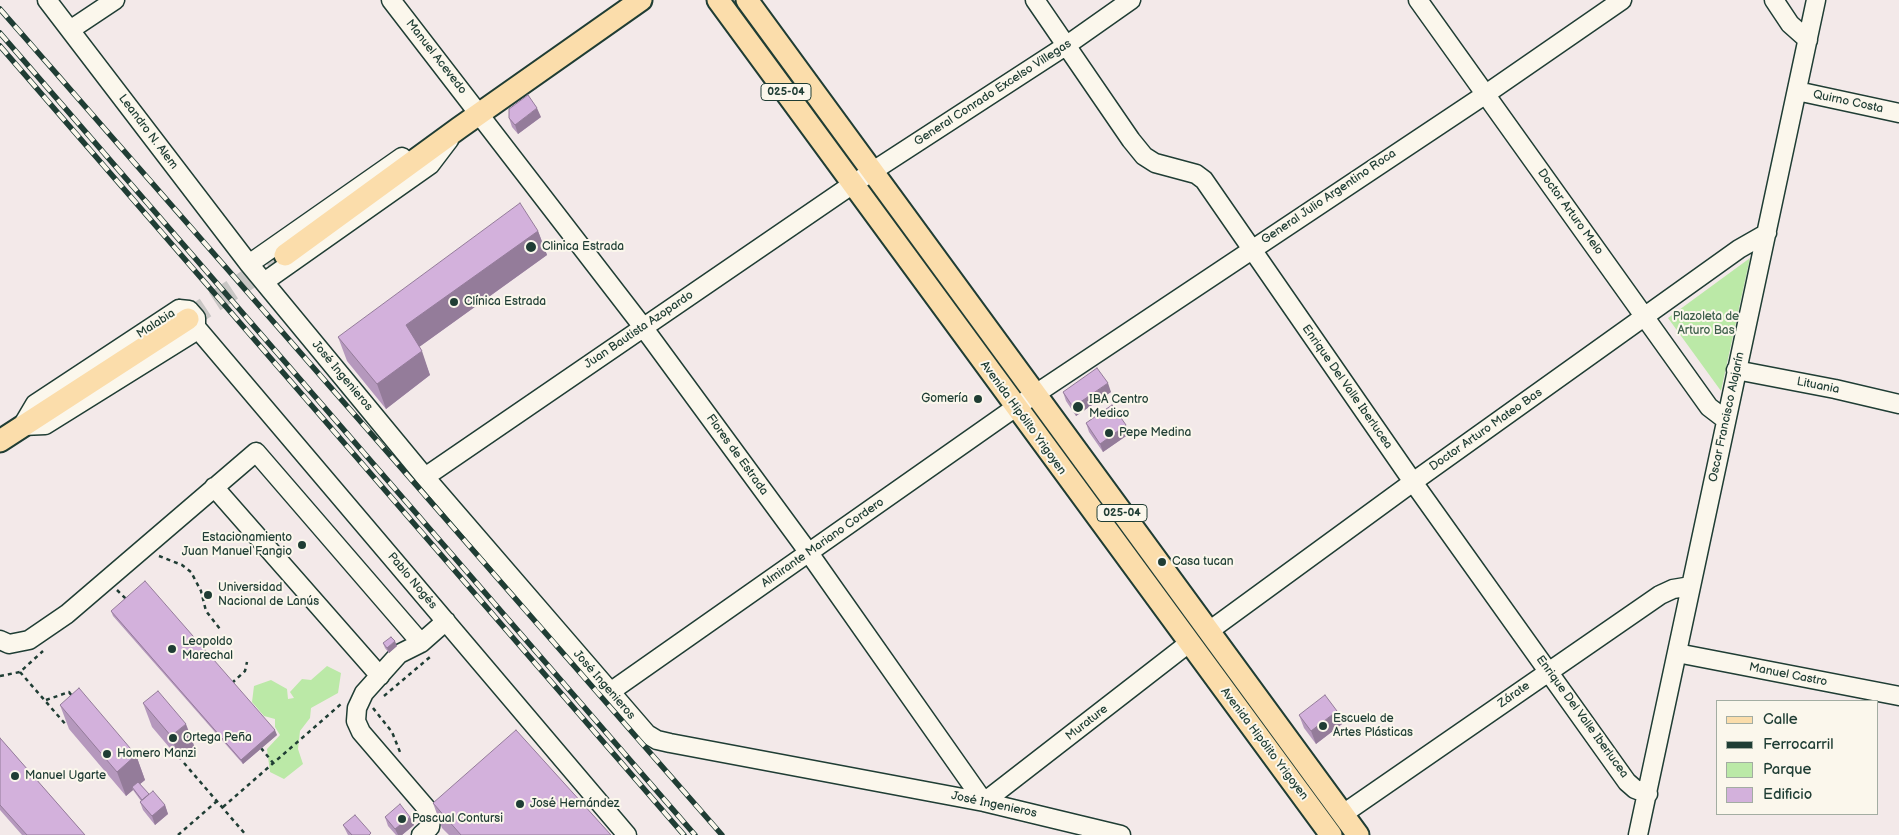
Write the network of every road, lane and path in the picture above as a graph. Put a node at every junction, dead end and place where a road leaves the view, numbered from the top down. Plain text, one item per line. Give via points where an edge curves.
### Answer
1 (47, 0) edge
2 (115, 0) edge
3 (391, 0) edge
4 (641, 0) edge
5 (718, 0) edge
6 (747, 0) edge
7 (1035, 0) edge
8 (1131, 0) edge
9 (1418, 0) edge
10 (1622, 0) edge
11 (1774, 0) edge
12 (1816, 0) edge
13 (70, 30) junction
14 (1808, 40) junction
15 (1066, 45) junction
16 (1797, 91) junction
17 (1486, 94) junction
18 (1899, 113) edge
19 (480, 114) junction
20 (458, 128) junction
21 (873, 172) junction
22 (853, 184) junction
23 (1767, 233) junction
24 (1251, 249) junction
25 (285, 255) tunnel mouth
26 (249, 264) junction
27 (264, 282) junction
28 (1645, 317) junction
29 (192, 323) joint
30 (643, 327) junction
31 (1736, 370) junction
32 (1035, 394) junction
33 (1899, 404) edge
34 (1016, 407) junction
35 (1726, 420) junction
36 (1, 439) edge
37 (425, 477) junction
38 (1413, 482) junction
39 (214, 487) junction
40 (809, 553) junction
41 (154, 555) dead end
42 (1691, 586) junction
43 (115, 588) dead end
44 (127, 600) edge
45 (446, 621) junction
46 (220, 629) dead end
47 (1209, 631) junction
48 (0, 640) edge
49 (1189, 644) junction
50 (428, 648) junction
51 (1677, 653) junction
52 (247, 662) dead end
53 (1549, 671) junction
54 (0, 676) edge
55 (380, 676) junction
56 (232, 683) edge
57 (610, 692) junction
58 (1899, 696) edge
59 (74, 698) edge
60 (45, 700) junction
61 (379, 700) dead end
62 (67, 726) edge
63 (261, 748) edge
64 (184, 763) dead end
65 (274, 764) dead end
66 (1648, 794) junction
67 (217, 801) junction
68 (984, 802) junction
69 (1343, 814) junction
70 (178, 835) edge
71 (246, 835) edge
72 (421, 835) edge
73 (627, 835) edge
74 (1121, 835) edge
75 (1331, 835) edge
76 (1358, 835) edge
77 (1638, 835) edge

1 - 13 street, Leandro N. Alem
2 - 13 street
3 - 19 street, Manuel Acevedo
4 - 19 main road
5 - 22 main road, Avenida Hipólito Yrigoyen / 025-04
6 - 21 main road, Avenida Hipólito Yrigoyen / 025-04
7 - 15 street, Enrique Del Valle Iberlucea
8 - 15 street, General Conrado Excelso Villegas
9 - 17 street, Doctor Arturo Melo
10 - 17 street, General Julio Argentino Roca
11 - 14 street via 1790,24
12 - 14 street, Oscar Francisco Alajarín
13 - 26 street, Leandro N. Alem
14 - 16 street, Oscar Francisco Alajarín
15 - 21 street, General Conrado Excelso Villegas
15 - 24 street, Enrique Del Valle Iberlucea via 1144,156 1155,163 1196,174 1204,180
16 - 18 street, Quirno Costa
16 - 23 street, Oscar Francisco Alajarín
17 - 24 street, General Julio Argentino Roca
17 - 28 street, Doctor Arturo Melo
19 - 20 main road
19 - 30 street, Flores de Estrada
20 - 25 main road
20 - 26 street via 418,146
20 - 27 street via 430,165
21 - 22 street, General Conrado Excelso Villegas
21 - 32 main road, Avenida Hipólito Yrigoyen / 025-04
22 - 30 street, Juan Bautista Azopardo
22 - 34 main road, Avenida Hipólito Yrigoyen / 025-04
23 - 28 street, Doctor Arturo Mateo Bas via 1739,249
23 - 31 street, Oscar Francisco Alajarín
24 - 32 street, General Julio Argentino Roca
24 - 38 street, Enrique Del Valle Iberlucea
26 - 27 street, José Ingenieros
27 - 37 street, José Ingenieros
28 - 35 street, Doctor Arturo Melo via 1709,407
28 - 38 street, Doctor Arturo Mateo Bas
29 - 36 main road, Malabia
29 - 45 street, Pablo Nogés
30 - 37 street, Juan Bautista Azopardo
30 - 40 street, Flores de Estrada
31 - 33 street, Lituania
31 - 35 street, Oscar Francisco Alajarín
32 - 34 street, Almirante Mariano Cordero
32 - 47 main road, Avenida Hipólito Yrigoyen / 025-04
34 - 40 street, Almirante Mariano Cordero
34 - 49 main road, Avenida Hipólito Yrigoyen / 025-04
35 - 42 street, Oscar Francisco Alajarín
37 - 57 street, José Ingenieros
38 - 47 street, Doctor Arturo Mateo Bas
38 - 53 street, Enrique Del Valle Iberlucea
39 - 48 street via 67,614 29,640 8,644
39 - 50 street via 256,452
39 - 55 street
40 - 57 street, Almirante Mariano Cordero
40 - 68 street, Flores de Estrada
41 - 46 path via 182,565 191,572 201,591 206,611
42 - 51 street, Oscar Francisco Alajarín
42 - 53 street, Zárate via 1660,595
43 - 44 path
45 - 50 street
45 - 73 street, Pablo Nogés
47 - 69 main road, Avenida Hipólito Yrigoyen / 025-04
49 - 68 street, Murature
49 - 75 main road, Avenida Hipólito Yrigoyen / 025-04
50 - 55 street via 408,664
50 - 61 path
51 - 58 street, Manuel Castro
51 - 66 street, Oscar Francisco Alajarín
52 - 56 path via 245,671
53 - 66 street, Enrique Del Valle Iberlucea via 1627,782
53 - 69 street, Zárate
54 - 60 path via 20,672
55 - 72 street via 364,693 357,708 356,721 361,732 428,810 430,827
57 - 68 street, José Ingenieros via 647,734 657,740
59 - 60 path via 69,692
60 - 62 path
63 - 65 path
64 - 67 path
66 - 77 street, Oscar Francisco Alajarín
67 - 70 path
67 - 71 path
68 - 74 street, José Ingenieros
69 - 76 main road, Avenida Hipólito Yrigoyen / 025-04

